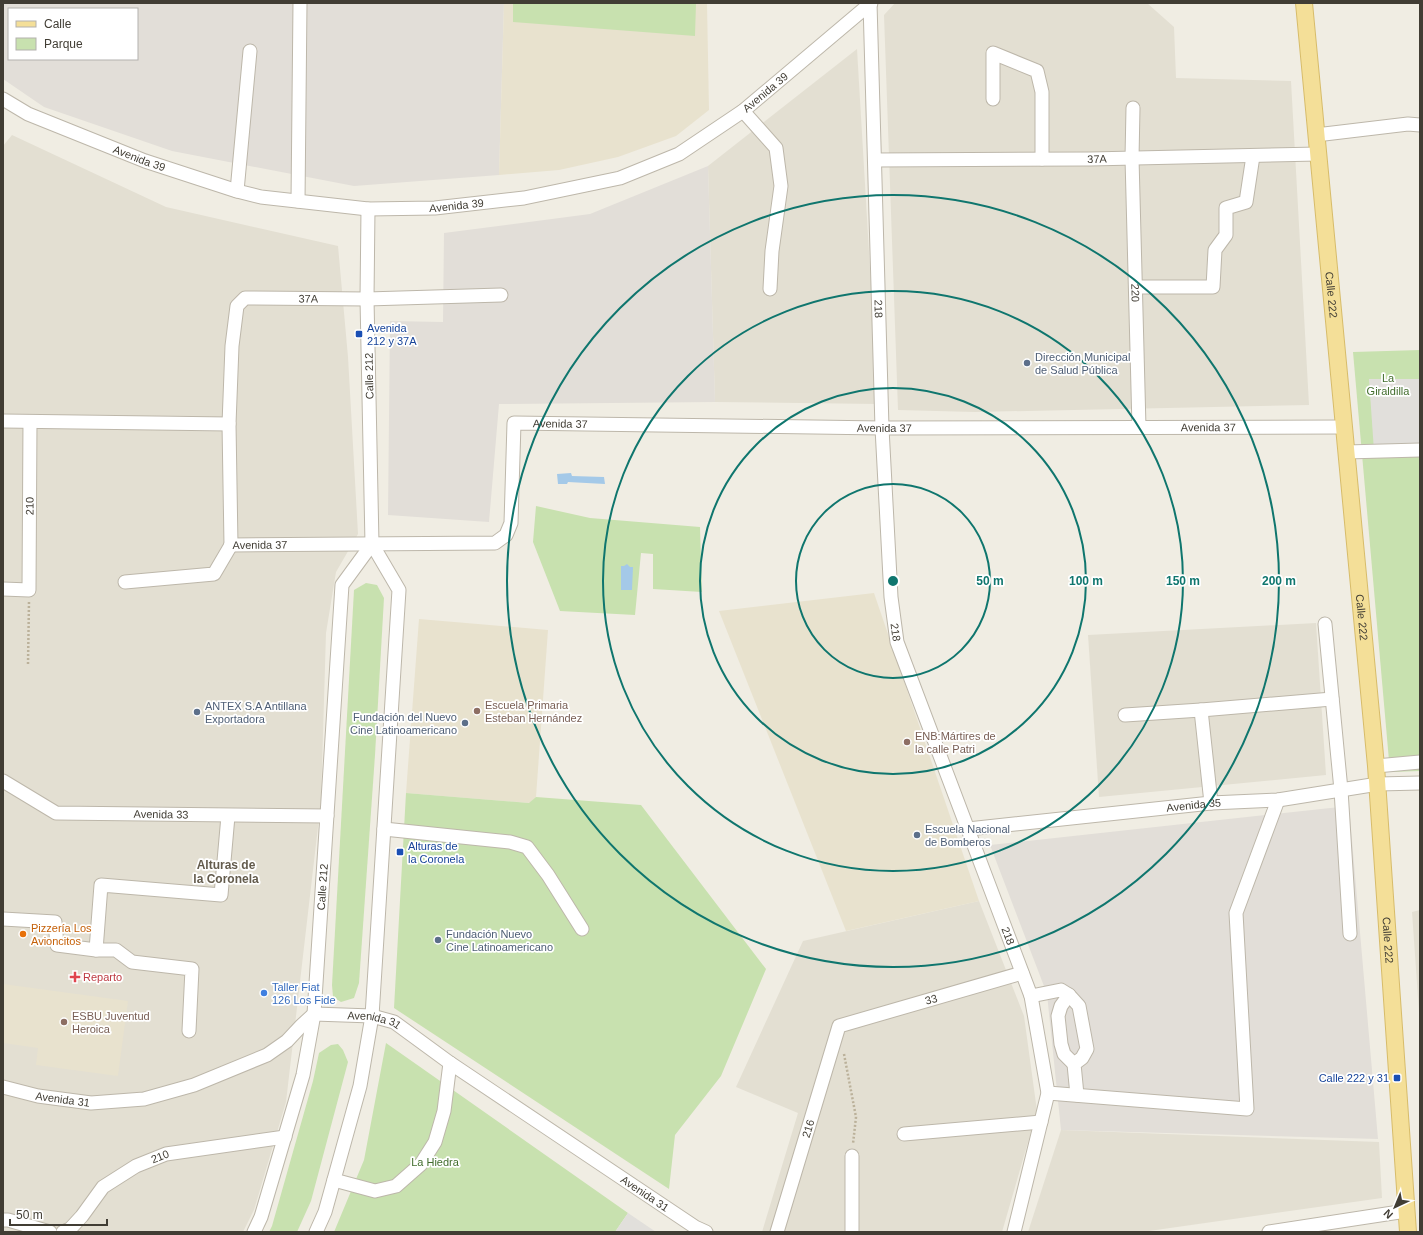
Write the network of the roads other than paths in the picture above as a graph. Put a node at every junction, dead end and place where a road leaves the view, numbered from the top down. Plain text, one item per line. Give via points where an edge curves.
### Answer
1 (300, 3) edge
2 (871, 3) edge
3 (1304, 3) edge
4 (250, 51) dead end
5 (3, 99) edge
6 (993, 99) dead end
7 (1133, 108) dead end
8 (742, 110) junction
9 (1420, 125) edge
10 (1316, 135) junction
11 (1318, 154) junction
12 (1253, 156) junction
13 (1132, 158) junction
14 (1042, 159) junction
15 (875, 160) junction
16 (237, 191) junction
17 (298, 202) junction
18 (368, 209) junction
19 (1136, 287) junction
20 (770, 289) dead end
21 (501, 295) dead end
22 (367, 299) junction
23 (3, 421) edge
24 (30, 422) junction
25 (229, 424) junction
26 (1344, 426) junction
27 (1139, 427) junction
28 (882, 428) junction
29 (1420, 450) edge
30 (1346, 452) junction
31 (372, 544) junction
32 (231, 545) junction
33 (125, 582) dead end
34 (3, 589) edge
35 (1325, 624) dead end
36 (1332, 699) junction
37 (1201, 710) junction
38 (1125, 715) dead end
39 (1420, 762) edge
40 (1376, 766) junction
41 (3, 781) edge
42 (1420, 783) edge
43 (1378, 784) junction
44 (1341, 790) junction
45 (1278, 800) junction
46 (1211, 803) junction
47 (228, 816) junction
48 (327, 816) junction
49 (384, 829) junction
50 (968, 829) junction
51 (3, 919) edge
52 (582, 929) dead end
53 (1350, 934) dead end
54 (96, 950) junction
55 (1022, 973) junction
56 (1069, 995) junction
57 (1031, 996) junction
58 (314, 1014) junction
59 (372, 1016) junction
60 (839, 1026) joint
61 (189, 1031) dead end
62 (450, 1063) junction
63 (1074, 1064) junction
64 (3, 1087) edge
65 (1048, 1093) junction
66 (1077, 1095) junction
67 (1041, 1122) junction
68 (904, 1134) dead end
69 (285, 1137) junction
70 (852, 1156) road end
71 (334, 1180) junction
72 (1406, 1211) junction
73 (3, 1220) edge
74 (50, 1232) edge
75 (63, 1232) edge
76 (254, 1232) edge
77 (316, 1232) edge
78 (706, 1232) edge
79 (777, 1232) edge
80 (852, 1232) edge
81 (1014, 1232) edge
82 (1269, 1232) edge
83 (1408, 1232) edge

1 - 17 street
2 - 8 street, Avenida 39
2 - 15 street, 218
3 - 10 main road, Calle 222
4 - 16 street
5 - 16 street, Avenida 39 via 28,114 145,161
6 - 14 street via 993,53 1037,71 1042,92
7 - 13 street, 220
8 - 18 street, Avenida 39 via 679,154 620,178 524,198 435,208
8 - 20 street via 776,148 781,186 772,251
9 - 10 street via 1408,124
10 - 11 main road, Calle 222
11 - 12 street, 37A
11 - 26 main road, Calle 222
12 - 13 street, 37A
12 - 19 street via 1246,202 1226,208 1226,235 1215,250 1213,287
13 - 14 street, 37A
13 - 19 street, 220
14 - 15 street, 37A
15 - 28 street, 218
16 - 17 street, Avenida 39
17 - 18 street, Avenida 39
18 - 22 street, Calle 212
19 - 27 street, 220
21 - 22 street, 37A
22 - 25 street, 37A via 245,298 237,306 232,346
22 - 31 street, Calle 212
23 - 24 street
24 - 25 street
24 - 34 street, 210 via 29,590
25 - 32 street, Avenida 37
26 - 27 street, Avenida 37
26 - 30 main road, Calle 222
27 - 28 street, Avenida 37
28 - 31 street, Avenida 37 via 514,423 511,523 506,535 495,543
28 - 50 street, 218 via 891,597 897,642
29 - 30 street
30 - 40 main road, Calle 222
31 - 32 street, Avenida 37
31 - 48 street, Calle 212 via 342,585
31 - 49 street, Calle 212 via 399,590
32 - 33 street via 214,574
35 - 36 street
36 - 37 street
36 - 44 street
37 - 38 street
37 - 46 street
39 - 40 street
40 - 43 main road, Calle 222
41 - 47 street, Avenida 33 via 56,813
42 - 43 street, Avenida 35
43 - 44 street, Avenida 35
43 - 72 main road, Calle 222
44 - 45 street, Avenida 35
44 - 53 street
45 - 46 street, Avenida 35
45 - 66 street via 1236,913 1246,1109
46 - 50 street, Avenida 35
47 - 48 street, Avenida 33
47 - 54 street via 221,895 101,884
48 - 58 street, Calle 212
49 - 52 street via 510,842 527,847
49 - 59 street, Calle 212
50 - 55 street, 218
51 - 54 street via 55,922 57,945
54 - 61 street via 116,950 132,962 192,969
55 - 57 street, 218
55 - 60 street, 33
56 - 57 street via 1060,990
56 - 63 street via 1058,1016 1064,1054
56 - 63 street via 1079,1006 1087,1049 1082,1058
57 - 65 street, 218
58 - 59 street, Avenida 31
58 - 64 street, Avenida 31 via 287,1041 267,1055 194,1085 144,1099 91,1103 38,1096
58 - 69 street, Calle 212 via 303,1075
59 - 62 street, Avenida 31 via 394,1022
59 - 71 street, Calle 212 via 360,1086
60 - 79 street, 216
62 - 71 street via 444,1111 435,1142 421,1164 396,1186 375,1191
62 - 78 street, Avenida 31
63 - 66 street
65 - 66 street
65 - 67 street, 218
67 - 68 street
67 - 81 street, 218
69 - 75 street, 210 via 166,1154 136,1166 103,1187 82,1216 70,1229
69 - 76 street, Calle 212 via 261,1217
70 - 80 street
71 - 77 street, Calle 212
72 - 82 street
72 - 83 main road, Calle 222
73 - 74 street

